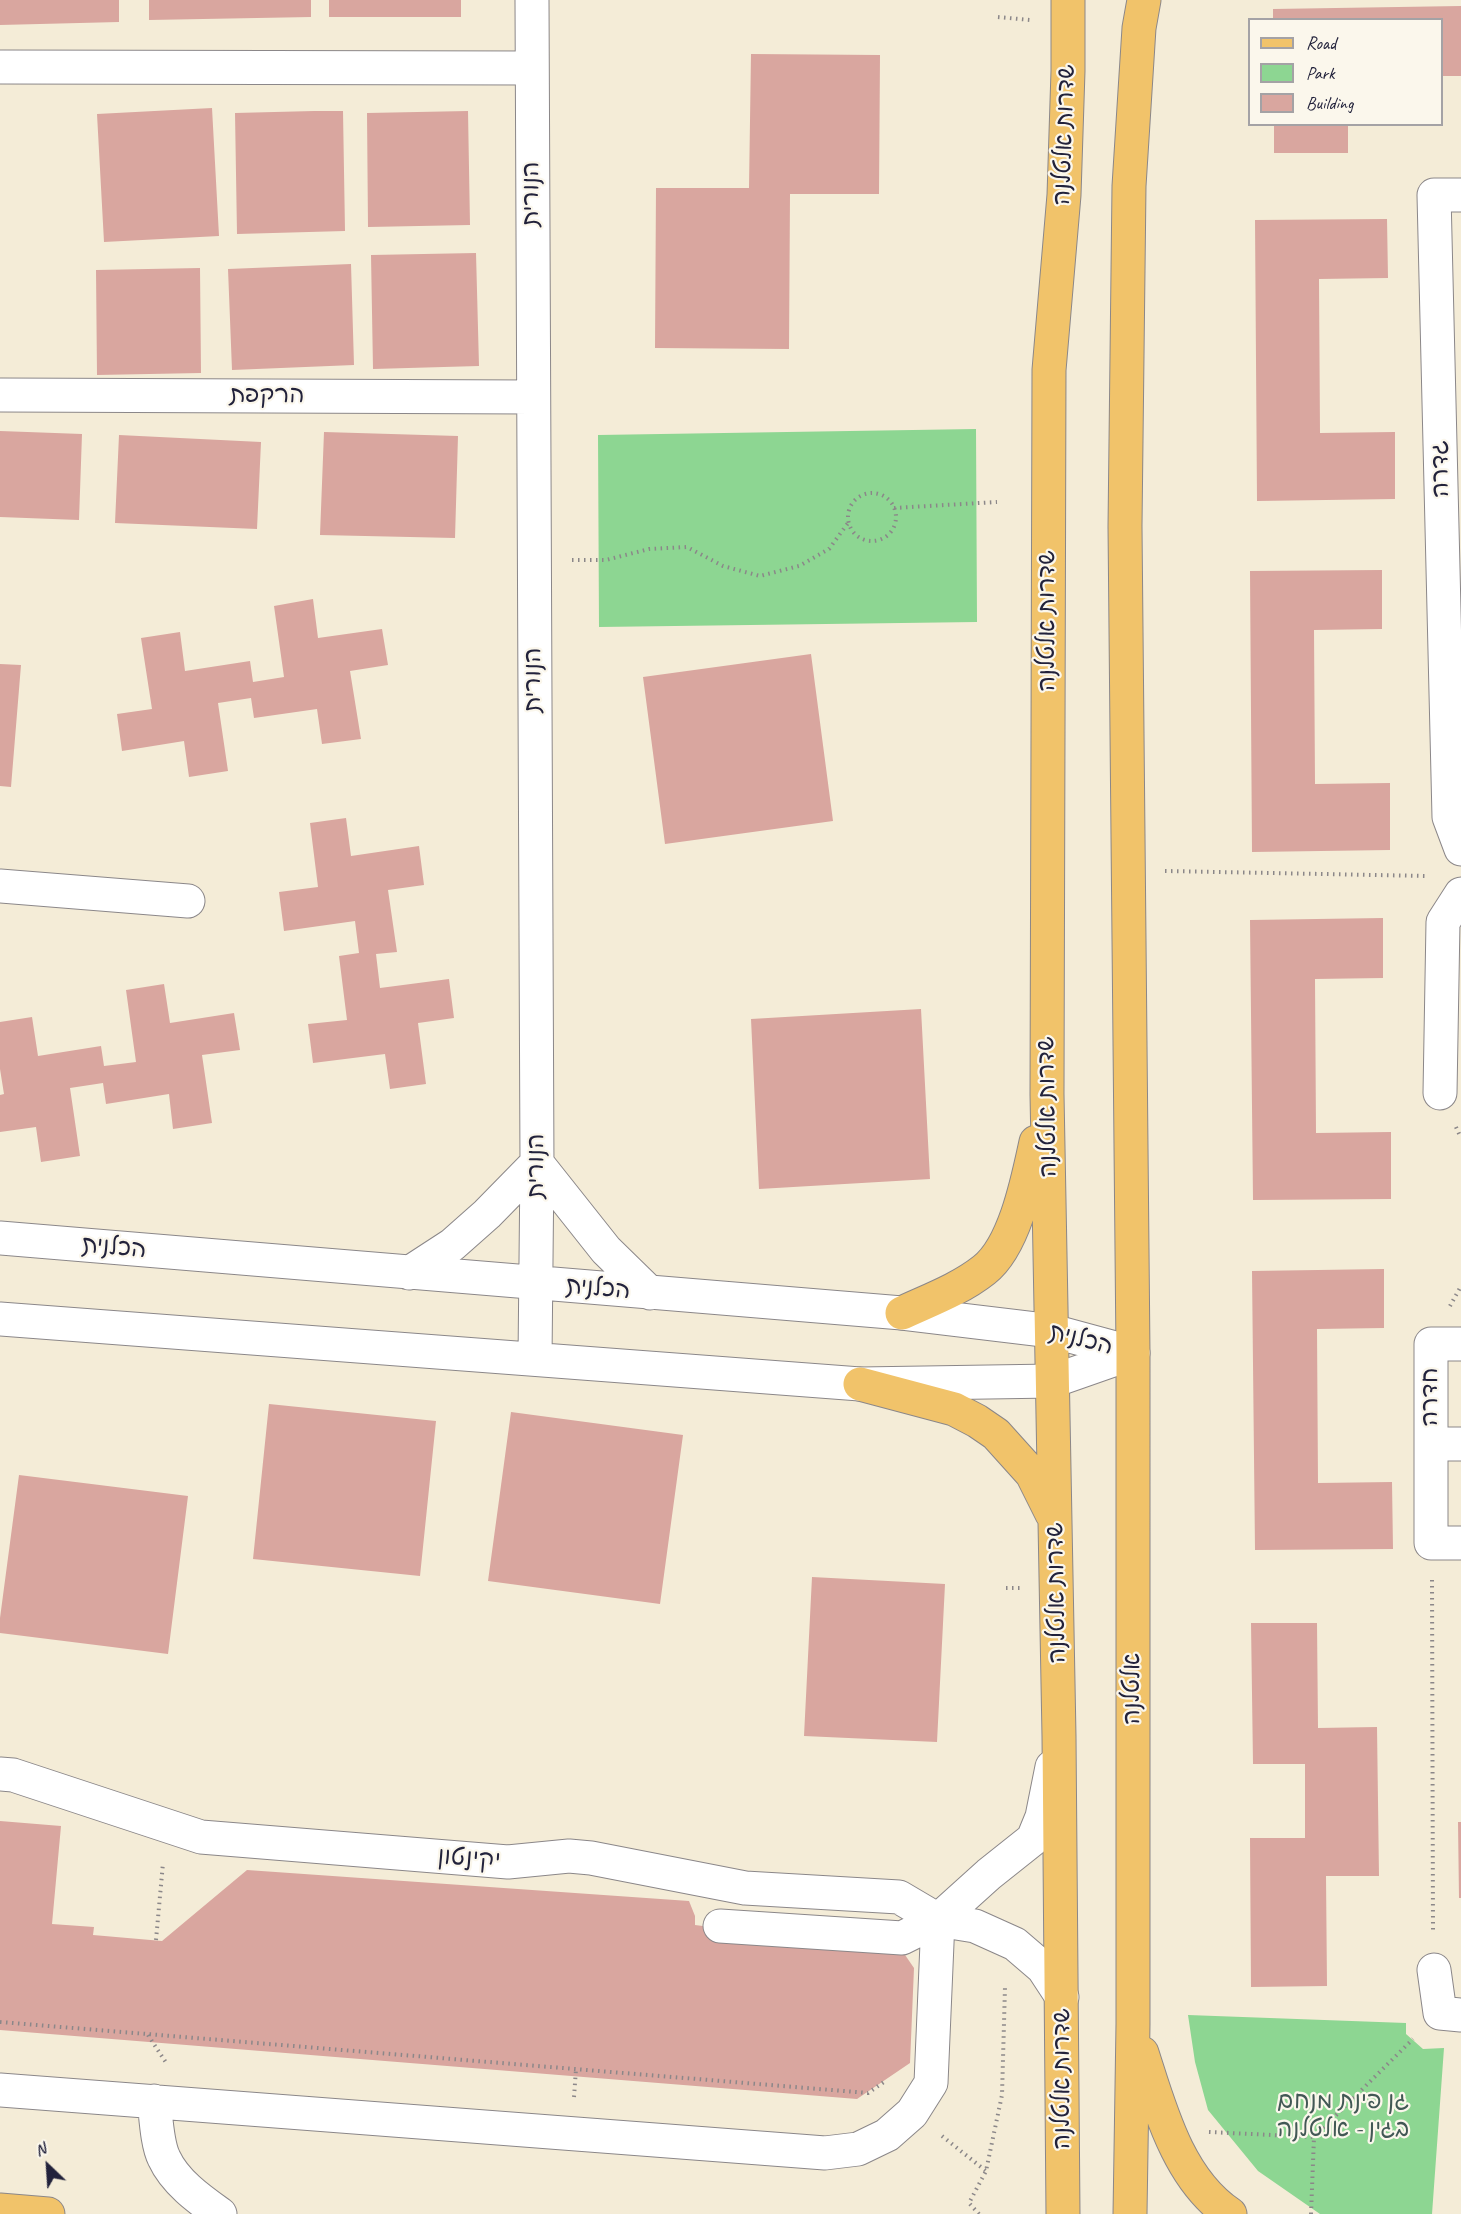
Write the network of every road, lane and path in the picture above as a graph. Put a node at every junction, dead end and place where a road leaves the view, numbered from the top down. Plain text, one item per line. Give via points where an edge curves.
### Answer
1 (532, 0) edge
2 (1068, 0) edge
3 (1144, 0) edge
4 (998, 17) dead end
5 (1038, 20) dead end
6 (0, 68) edge
7 (532, 68) junction
8 (1448, 195) edge
9 (0, 395) edge
10 (533, 397) junction
11 (997, 502) dead end
12 (894, 508) junction
13 (848, 523) junction
14 (534, 561) junction
15 (1461, 849) edge
16 (1128, 870) junction
17 (1449, 885) edge
18 (0, 886) edge
19 (188, 902) dead end
20 (1047, 1094) junction
21 (1440, 1094) dead end
22 (537, 1163) junction
23 (0, 1238) edge
24 (409, 1273) junction
25 (536, 1284) junction
26 (650, 1293) junction
27 (902, 1313) junction
28 (0, 1319) edge
29 (1052, 1331) junction
30 (1461, 1344) edge
31 (1133, 1353) junction
32 (535, 1359) junction
33 (1053, 1381) junction
34 (860, 1383) junction
35 (1446, 1444) edge
36 (1056, 1520) junction
37 (1446, 1543) edge
38 (1059, 1736) junction
39 (0, 1774) edge
40 (166, 1826) junction
41 (938, 1920) junction
42 (720, 1926) dead end
43 (156, 1940) dead end
44 (1015, 1944) junction
45 (1434, 1970) joint
46 (1062, 1997) junction
47 (1450, 2014) edge
48 (0, 2022) edge
49 (1133, 2024) junction
50 (0, 2090) edge
51 (868, 2093) dead end
52 (154, 2101) junction
53 (912, 2114) junction
54 (1204, 2131) dead end
55 (1314, 2137) junction
56 (986, 2170) junction
57 (0, 2210) edge
58 (48, 2214) edge
59 (220, 2214) edge
60 (979, 2214) edge
61 (1063, 2214) edge
62 (1130, 2214) edge
63 (1230, 2214) edge
64 (1311, 2214) edge

1 - 7 street, הנורית
2 - 20 main road, שדרות אלטלנה via 1064,195 1049,369
3 - 16 main road via 1129,186 1125,526
4 - 5 path
6 - 7 street
7 - 10 street, הנורית
8 - 15 street, גדרה via 1449,817
9 - 10 street, הרקפת
10 - 14 street, הנורית
11 - 12 path
12 - 13 path via 884,497 861,495 850,507
12 - 13 path via 892,530 880,540 864,540
13 - 14 path via 829,549 799,566 760,576 723,567 687,547 649,549 606,560
14 - 22 street, הנורית
16 - 17 path
16 - 31 main road
17 - 21 street via 1443,922
18 - 19 street
20 - 27 main road via 1028,1179 1012,1228 998,1255 986,1269 958,1287
20 - 29 main road, שדרות אלטלנה
22 - 24 street via 461,1237
22 - 25 street, הנורית
22 - 26 street via 606,1250
23 - 24 street, הכלנית
24 - 25 street, הכלנית
25 - 26 street, הכלנית
25 - 32 street, הנורית
26 - 27 street, הכלנית
27 - 29 street, הכלנית
28 - 32 street, הכלנית
29 - 31 street, הכלנית
29 - 33 main road, שדרות אלטלנה
30 - 35 street, חדרה via 1431,1344
31 - 33 street, הכלנית
31 - 49 main road, אלטלנה
32 - 34 street, הכלנית
33 - 34 street, הכלנית
33 - 36 main road, שדרות אלטלנה
34 - 36 main road via 954,1409 996,1434 1032,1474
35 - 37 street, חדרה
36 - 38 main road, שדרות אלטלנה
37 - 45 path
38 - 41 street via 1033,1839
38 - 46 main road, שדרות אלטלנה
39 - 40 street, יקינטון
40 - 41 street, יקינטון via 201,1837 508,1862 591,1857 745,1888 899,1897
40 - 43 path
41 - 42 street via 902,1938
41 - 44 street via 975,1926
41 - 53 street via 932,2084
44 - 46 street via 1043,1968
44 - 56 path via 1006,1964 1002,2095
45 - 47 street
46 - 61 main road, שדרות אלטלנה
47 - 55 path
48 - 51 path
49 - 62 main road
49 - 63 main road via 1164,2122 1186,2166 1216,2205
50 - 52 street
52 - 53 street via 825,2152 858,2149 887,2135
52 - 59 street via 163,2156 177,2178
53 - 56 path
54 - 55 path
55 - 64 path
56 - 60 path via 969,2203
57 - 58 main road

